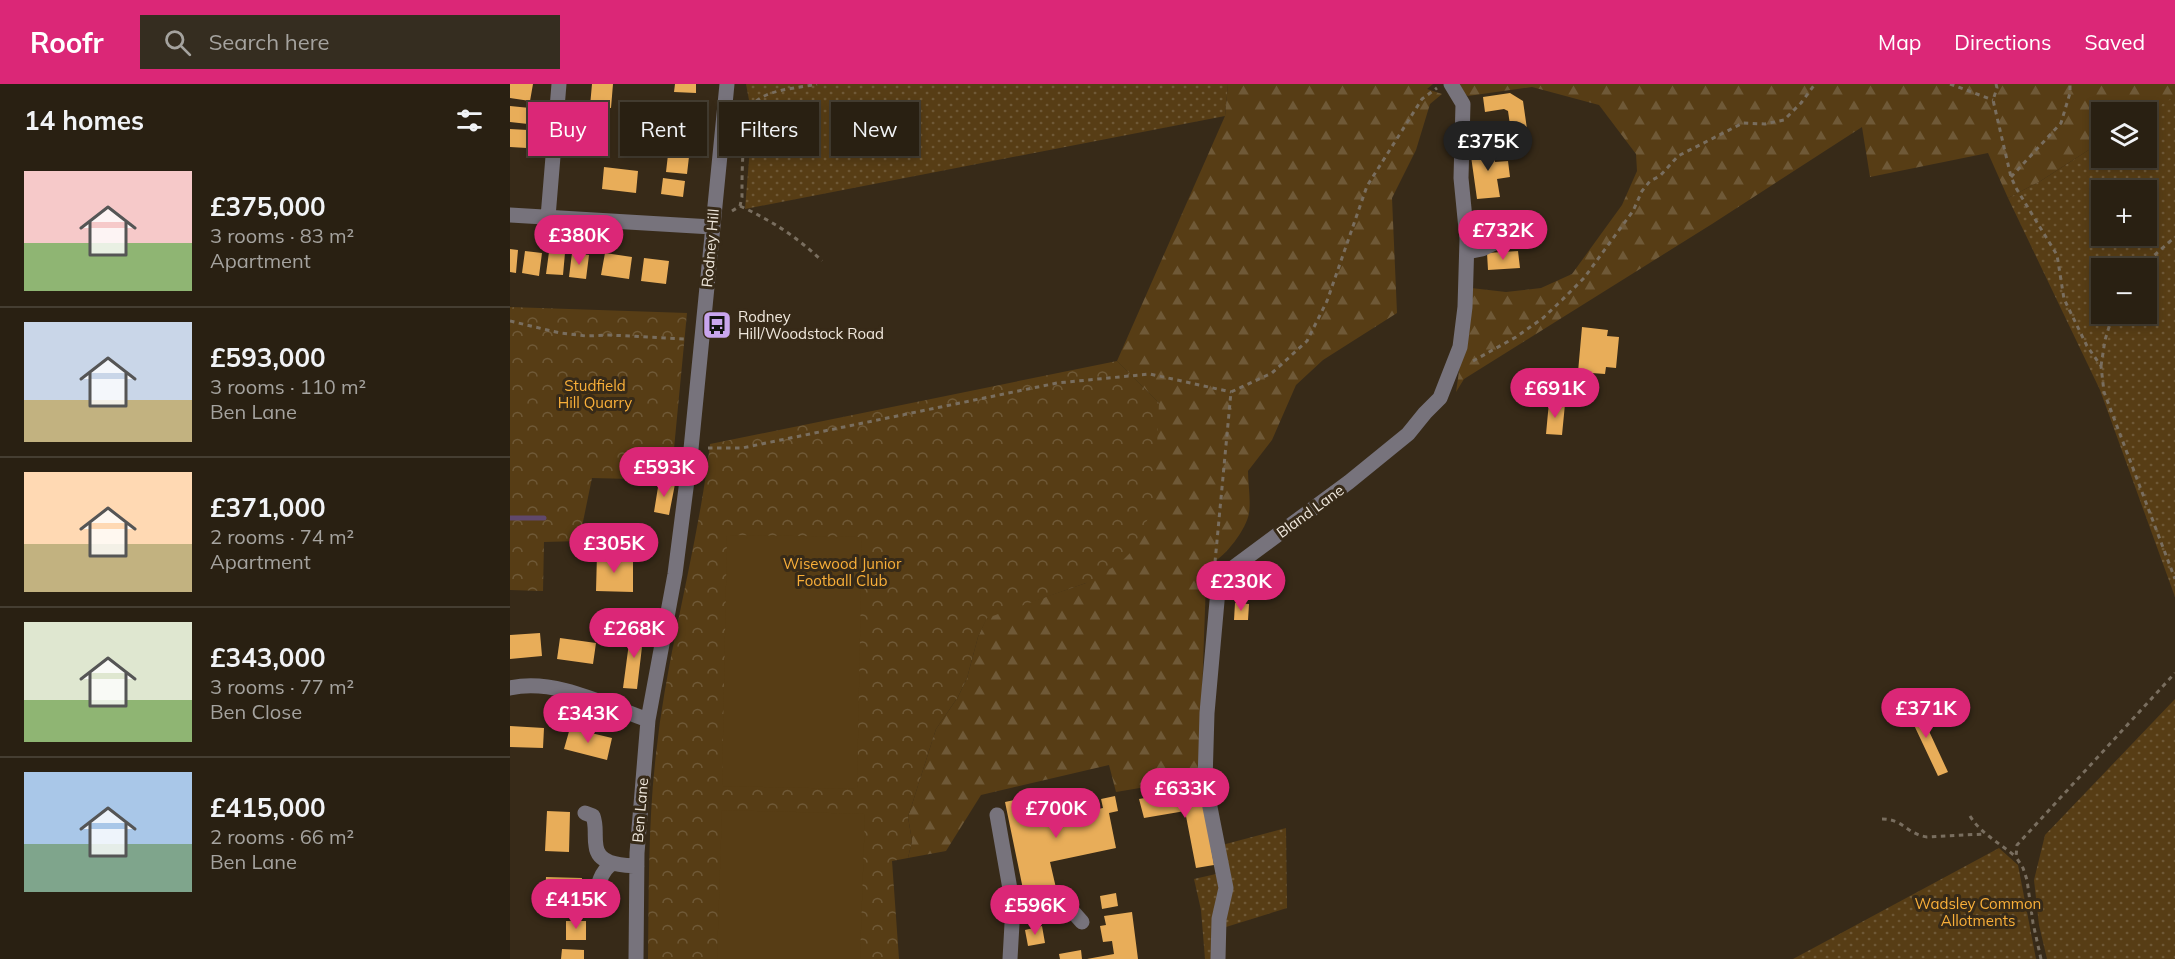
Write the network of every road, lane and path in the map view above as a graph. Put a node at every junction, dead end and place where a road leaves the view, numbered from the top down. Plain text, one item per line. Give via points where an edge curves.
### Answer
1 (560, 84) edge
2 (728, 84) edge
3 (817, 84) edge
4 (1815, 84) edge
5 (1950, 84) edge
6 (1996, 84) edge
7 (2070, 84) edge
8 (1445, 85) edge
9 (1993, 100) junction
10 (2011, 177) junction
11 (740, 206) junction
12 (510, 215) edge
13 (548, 217) junction
14 (712, 221) junction
15 (1507, 237) dead end
16 (2175, 237) edge
17 (1467, 252) junction
18 (2151, 258) edge
19 (822, 261) dead end
20 (510, 321) edge
21 (2110, 324) edge
22 (702, 340) junction
23 (1469, 363) dead end
24 (2101, 366) junction
25 (1231, 392) junction
26 (691, 449) junction
27 (1222, 579) junction
28 (2175, 579) edge
29 (2175, 673) edge
30 (510, 688) edge
31 (648, 720) junction
32 (585, 813) dead end
33 (997, 815) dead end
34 (1970, 816) dead end
35 (1882, 819) dead end
36 (1984, 834) junction
37 (2016, 858) junction
38 (611, 864) junction
39 (637, 866) junction
40 (584, 906) dead end
41 (1013, 906) junction
42 (1082, 921) dead end
43 (636, 959) edge
44 (1010, 959) edge
45 (1218, 959) edge
46 (2041, 959) edge

1 - 13 street
2 - 14 street, Rodney Hill
3 - 11 path via 772,93 753,103 746,133
4 - 23 path via 1784,120 1743,123 1678,156 1650,181 1584,278 1562,300 1516,338
5 - 9 path
6 - 9 path
7 - 10 path via 2061,123
8 - 17 street, Bland Lane via 1464,104 1461,177
8 - 25 path via 1422,99 1367,186 1327,301 1307,341 1272,373
9 - 10 path
10 - 24 path via 2058,255 2064,299
11 - 14 path
11 - 19 path via 772,221
12 - 13 street
13 - 14 street
14 - 22 street, Rodney Hill
15 - 17 street
16 - 18 path
17 - 27 street, Bland Lane via 1460,347 1440,398 1408,434
20 - 22 path via 586,336
21 - 24 path
22 - 26 street, Rodney Hill
24 - 28 path via 2104,392
25 - 26 path via 1150,374 1057,383 742,448
25 - 27 path via 1214,565
26 - 31 street, Ben Lane via 675,574
27 - 45 street via 1216,609 1205,782 1226,888 1219,920
29 - 37 path via 2026,832 2017,845
30 - 31 street via 544,686
31 - 39 street, Ben Lane
32 - 38 street via 593,816 596,847
33 - 41 street
34 - 36 path
35 - 36 path via 1894,819 1919,836
36 - 37 path
37 - 46 path via 2027,880
38 - 39 street
38 - 40 street via 599,878 593,899
39 - 43 street, Ben Lane
41 - 42 street via 1055,901 1066,904
41 - 44 street

